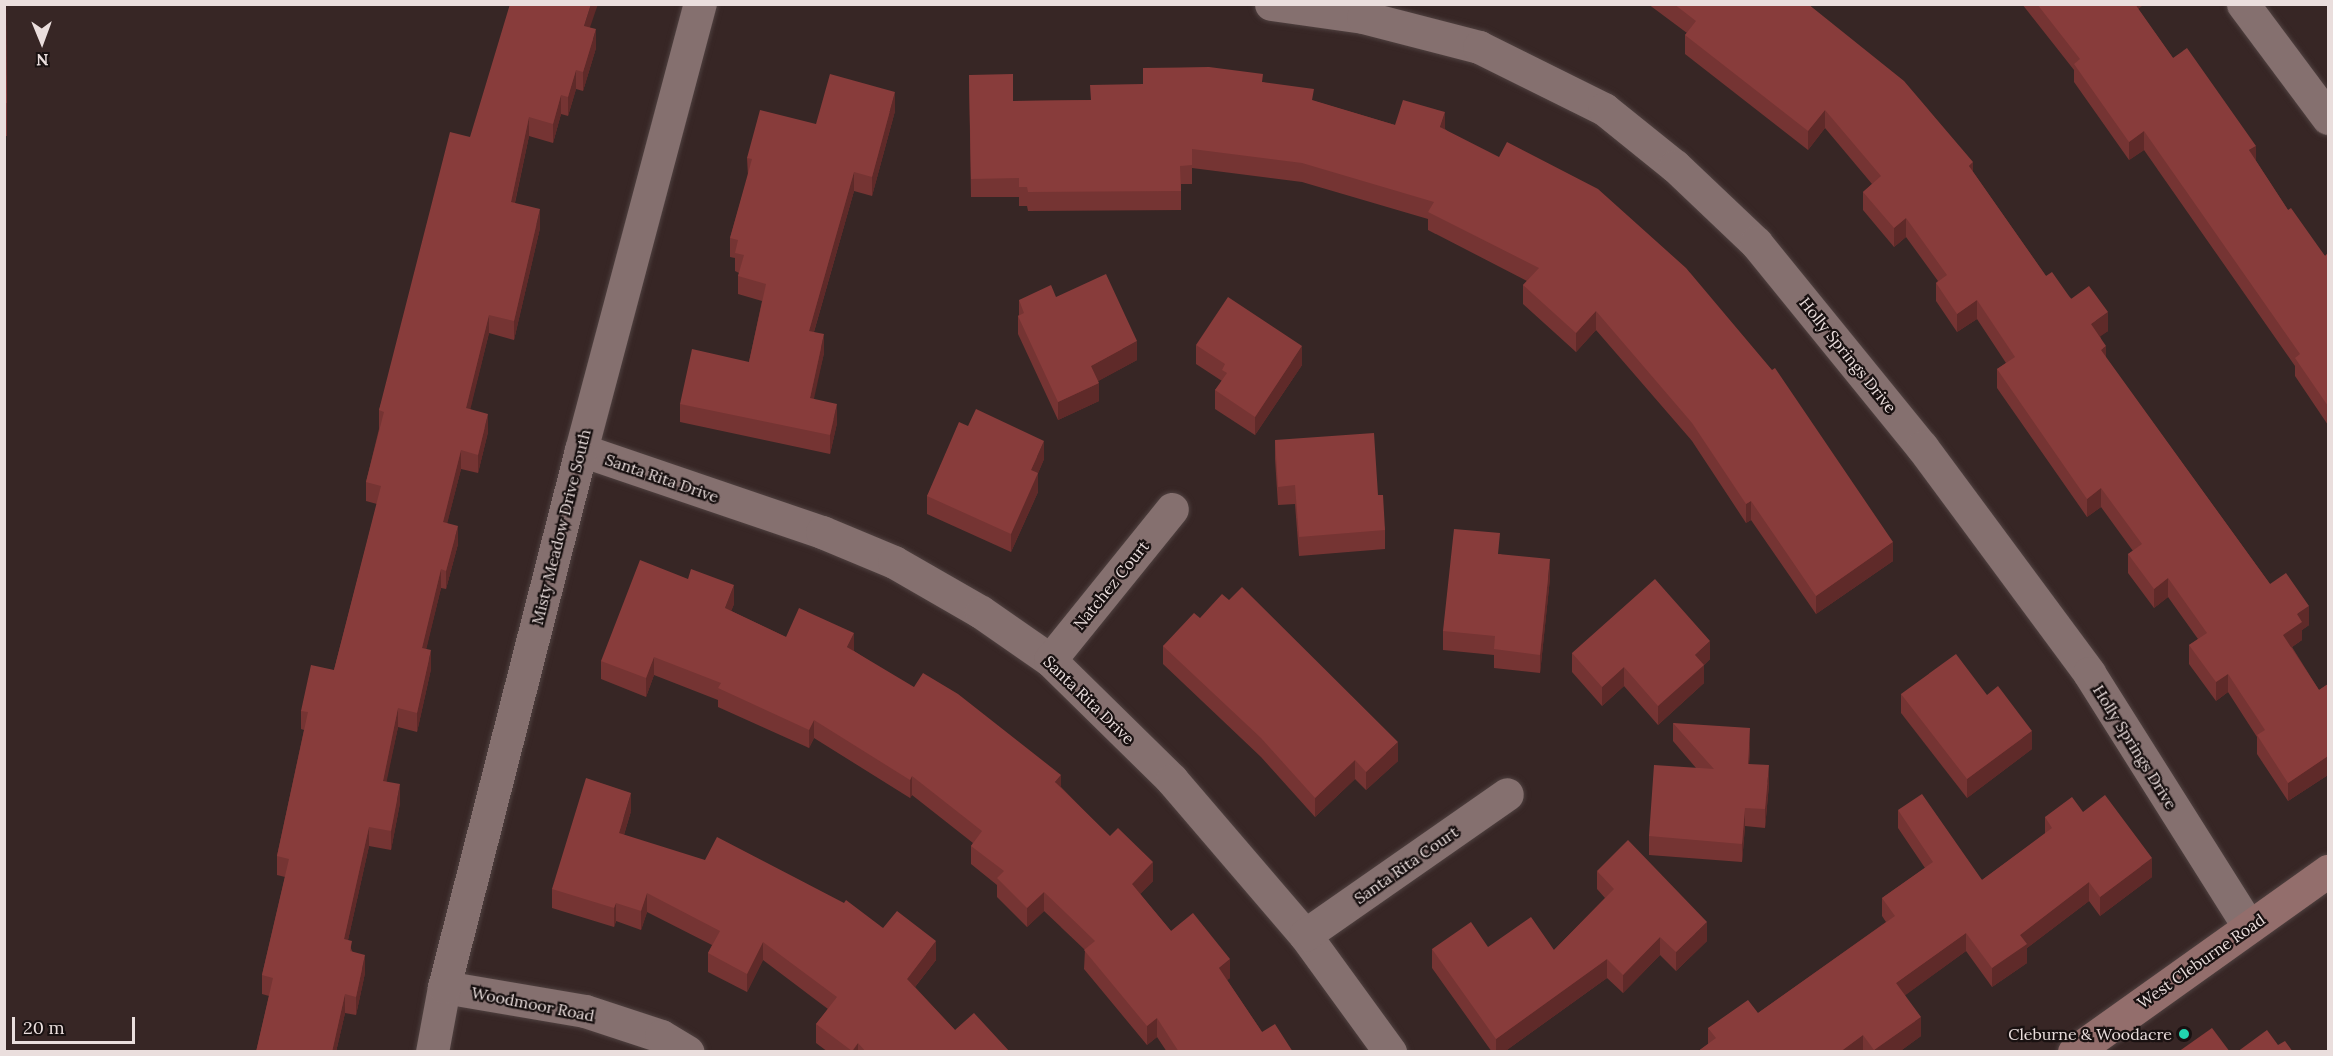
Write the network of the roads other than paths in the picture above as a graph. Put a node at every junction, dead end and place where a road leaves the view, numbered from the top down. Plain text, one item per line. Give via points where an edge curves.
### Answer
1 (700, 4) edge
2 (1271, 4) edge
3 (2243, 4) edge
4 (2328, 118) edge
5 (580, 450) junction
6 (1172, 509) dead end
7 (1050, 660) junction
8 (1507, 794) dead end
9 (2328, 871) edge
10 (2249, 927) junction
11 (1305, 935) junction
12 (444, 987) junction
13 (432, 1052) edge
14 (688, 1052) edge
15 (1390, 1052) edge
16 (2074, 1052) edge

1 - 5 street, Misty Meadow Drive South
2 - 10 street, Holly Springs Drive via 1363,17 1479,47 1604,109 1675,166 1756,243 1923,447 2089,673
3 - 4 street
5 - 7 street, Santa Rita Drive via 822,532 894,562 981,612
5 - 12 street, Misty Meadow Drive South
6 - 7 street, Natchez Court
7 - 11 street, Santa Rita Drive via 1172,780
8 - 11 street, Santa Rita Court
9 - 10 street, West Cleburne Road
10 - 16 street, West Cleburne Road
11 - 15 street, Santa Rita Drive
12 - 13 street, Misty Meadow Drive South
12 - 14 street, Woodmoor Road via 585,1011 661,1036

